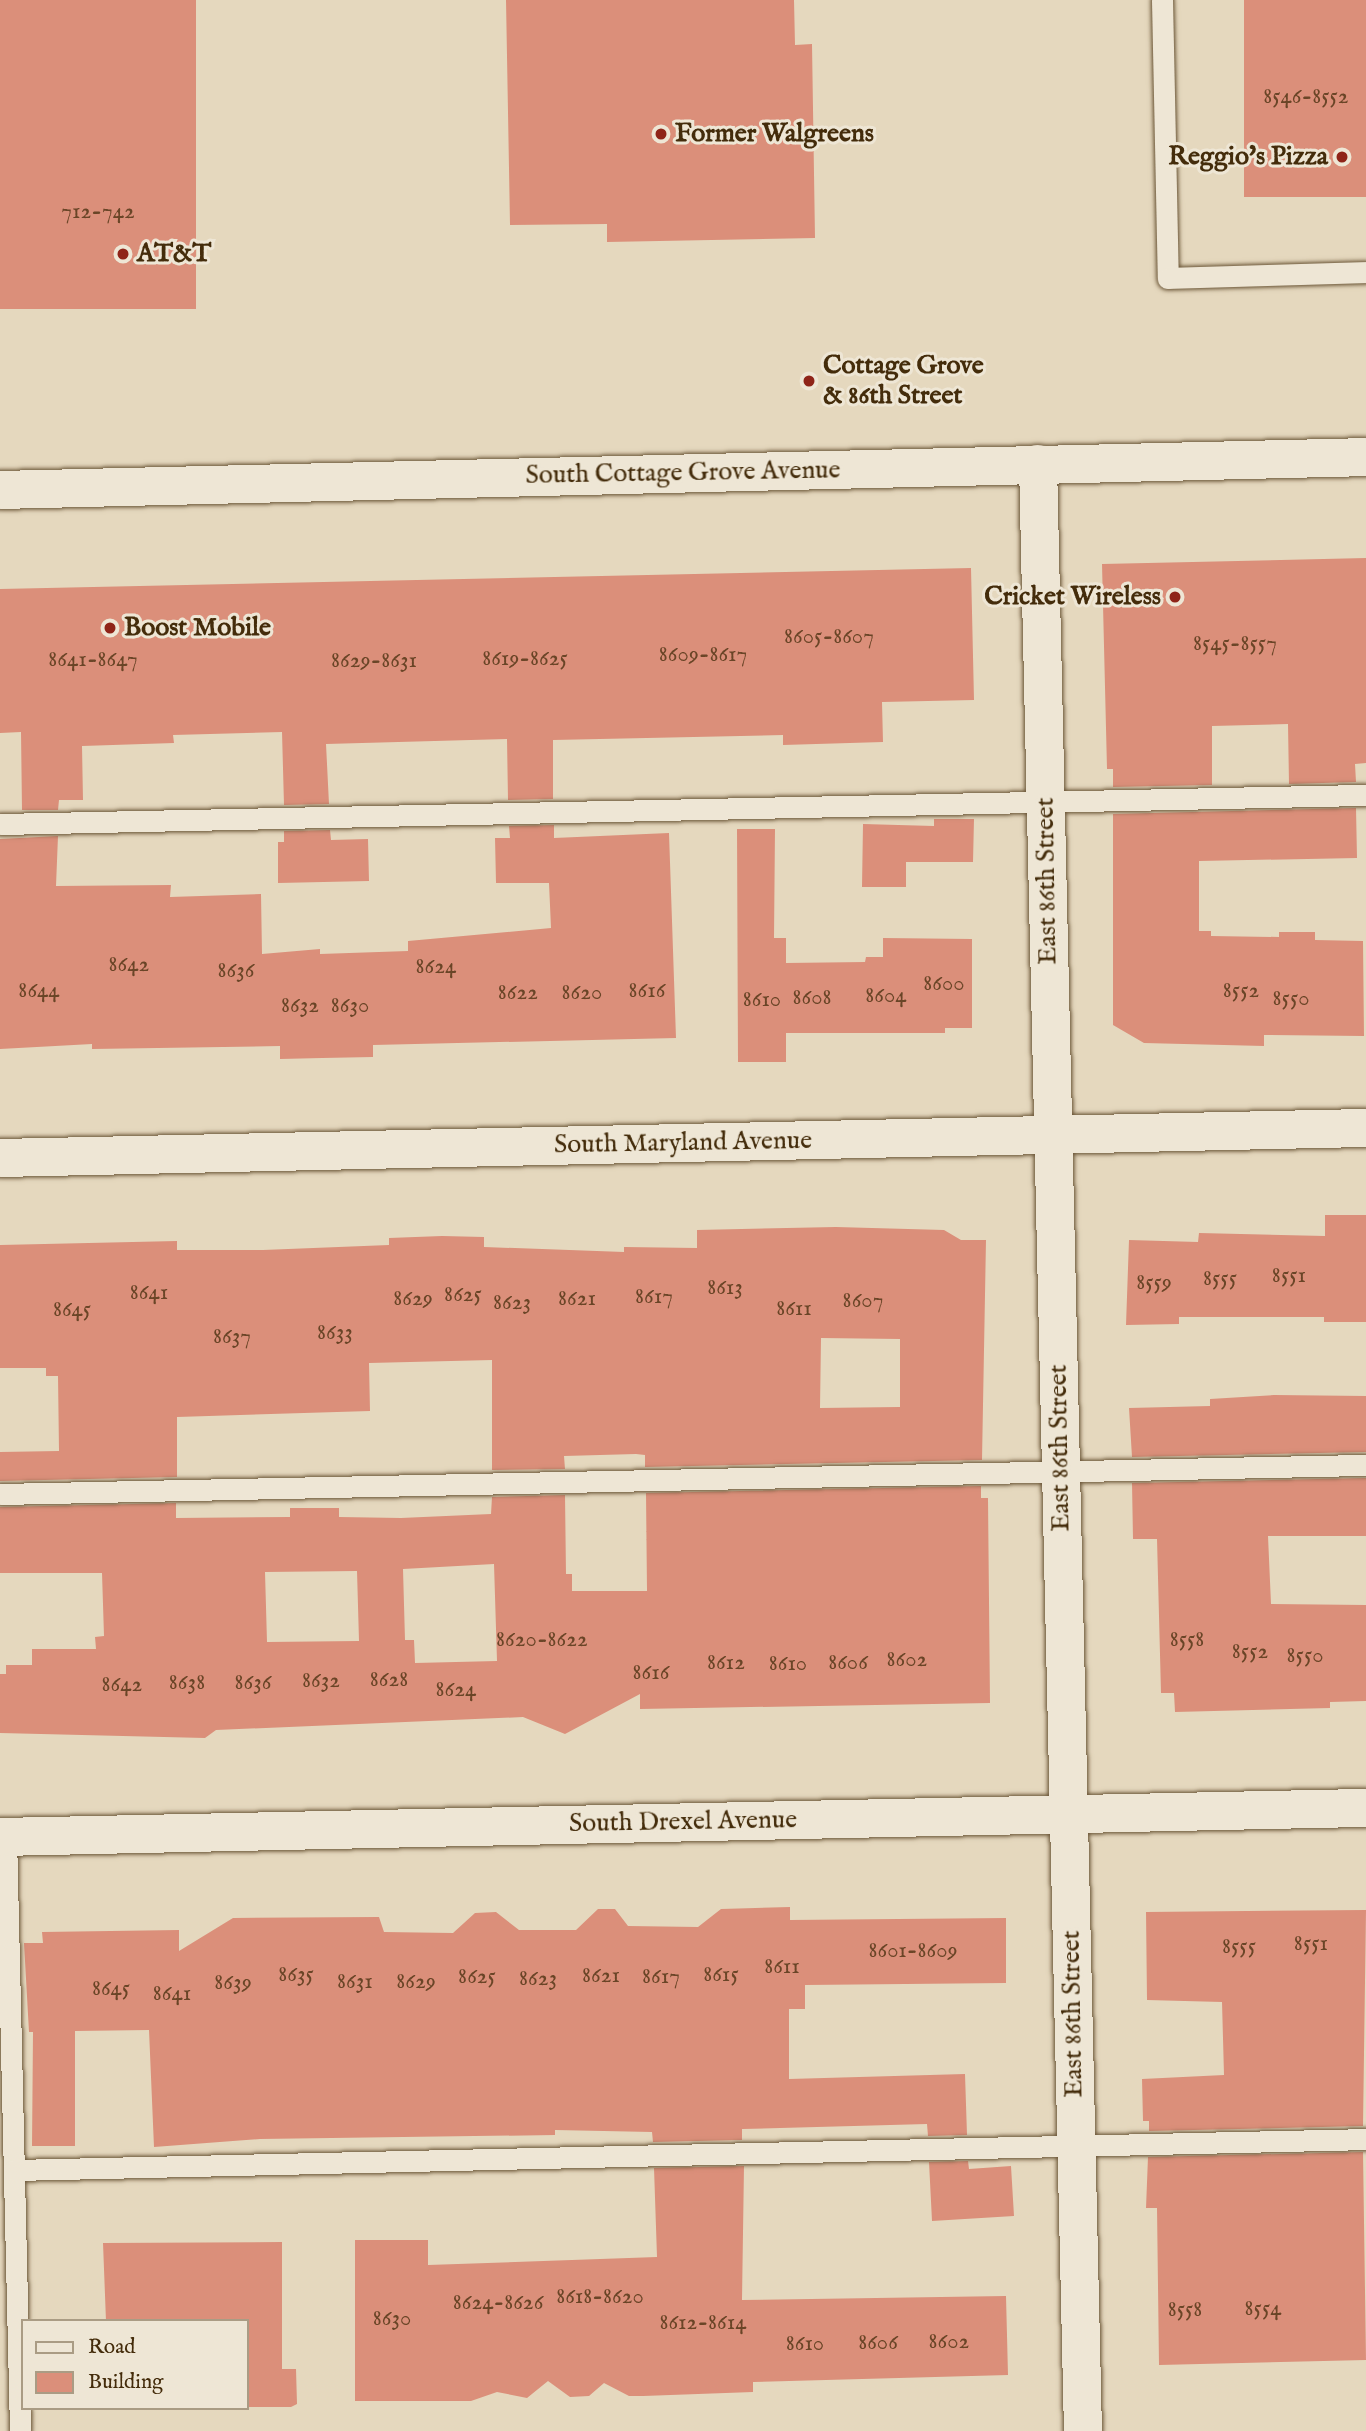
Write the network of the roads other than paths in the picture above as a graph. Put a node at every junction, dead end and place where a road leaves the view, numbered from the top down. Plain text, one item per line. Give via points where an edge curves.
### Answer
1 (1162, 0) edge
2 (1366, 272) edge
3 (1366, 457) edge
4 (1038, 464) junction
5 (0, 490) edge
6 (1366, 795) edge
7 (1045, 802) junction
8 (0, 824) edge
9 (1366, 1128) edge
10 (1054, 1135) junction
11 (0, 1158) edge
12 (1366, 1465) edge
13 (1061, 1471) junction
14 (0, 1494) edge
15 (1366, 1808) edge
16 (1068, 1814) junction
17 (3, 1837) edge
18 (1366, 2139) edge
19 (1076, 2146) junction
20 (14, 2170) junction
21 (20, 2431) edge
22 (1083, 2431) edge

1 - 2 lane via 1168,278
3 - 4 street, South Cottage Grove Avenue
4 - 5 street, South Cottage Grove Avenue
4 - 7 street, East 86th Street
6 - 7 lane
7 - 8 lane
7 - 10 street, East 86th Street
9 - 10 street, South Maryland Avenue
10 - 11 street, South Maryland Avenue
10 - 13 street, East 86th Street
12 - 13 lane
13 - 14 lane
13 - 16 street, East 86th Street
15 - 16 street, South Drexel Avenue
16 - 17 street, South Drexel Avenue
16 - 19 street, East 86th Street
17 - 20 lane
18 - 19 lane
19 - 20 lane
19 - 22 street, East 86th Street
20 - 21 lane

